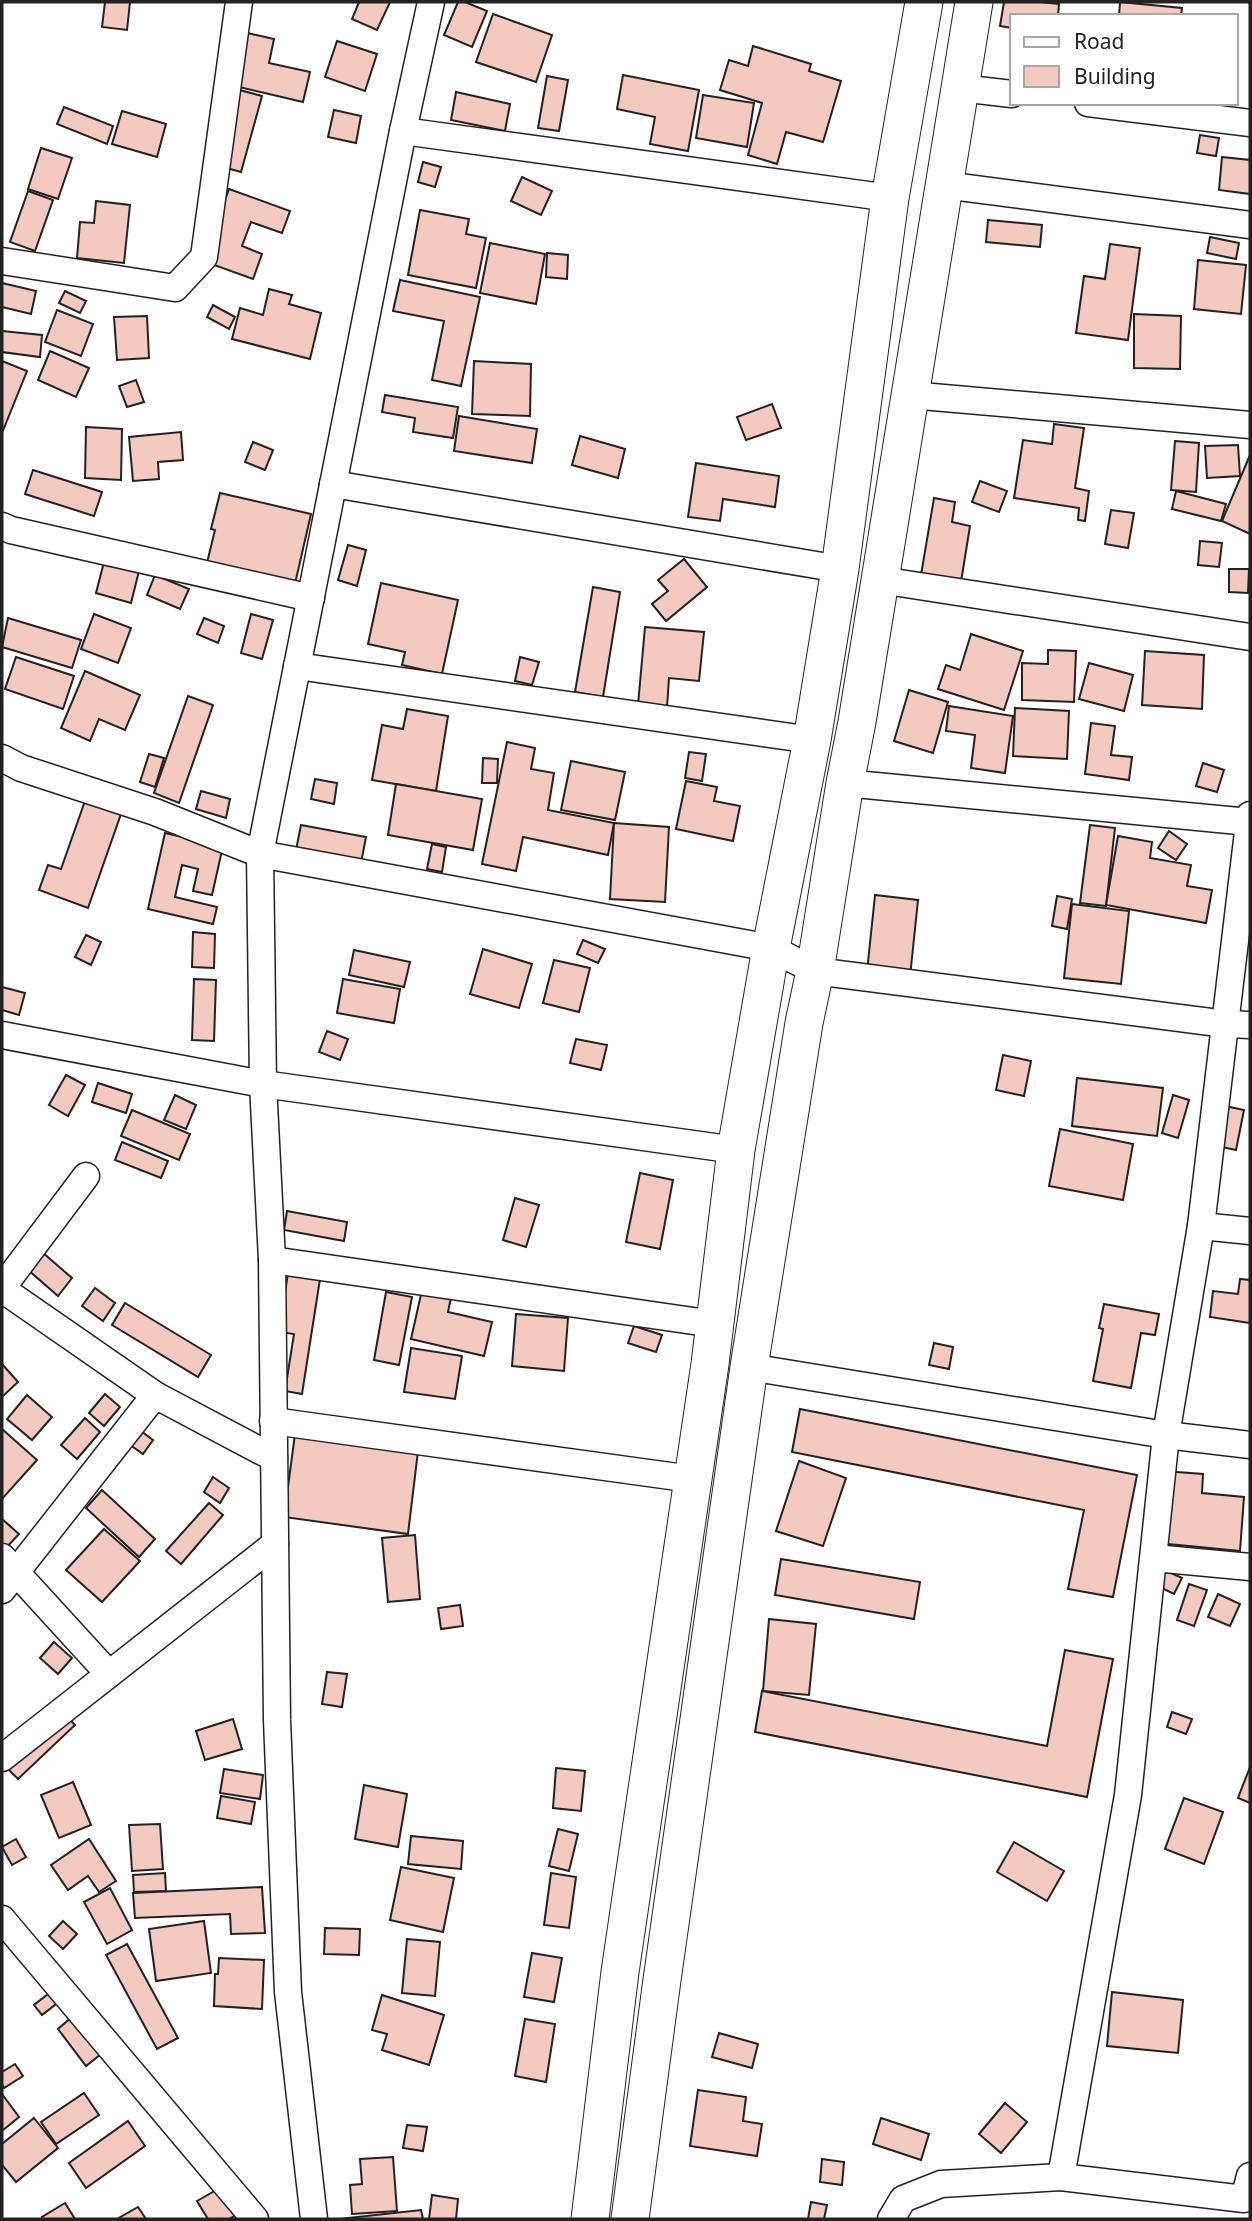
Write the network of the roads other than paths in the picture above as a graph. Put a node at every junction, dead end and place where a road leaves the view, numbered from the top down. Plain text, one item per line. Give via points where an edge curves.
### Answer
1 (239, 2) edge
2 (431, 2) edge
3 (925, 2) edge
4 (974, 2) edge
5 (960, 88) junction
6 (1010, 94) edge
7 (1105, 105) edge
8 (1250, 122) edge
9 (403, 131) junction
10 (944, 185) junction
11 (890, 198) junction
12 (1250, 225) edge
13 (2, 261) edge
14 (910, 395) junction
15 (1250, 425) edge
16 (333, 484) junction
17 (2, 526) edge
18 (840, 569) junction
19 (880, 580) junction
20 (311, 598) junction
21 (1250, 637) edge
22 (297, 667) junction
23 (812, 740) junction
24 (2, 758) edge
25 (845, 783) junction
26 (1250, 815) edge
27 (1250, 822) edge
28 (260, 854) junction
29 (771, 948) junction
30 (815, 971) junction
31 (1238, 1024) edge
32 (2, 1035) edge
33 (263, 1084) junction
34 (736, 1150) junction
35 (86, 1177) dead end
36 (1202, 1226) junction
37 (1250, 1231) edge
38 (272, 1260) junction
39 (2, 1288) edge
40 (714, 1324) junction
41 (749, 1367) junction
42 (155, 1395) junction
43 (274, 1421) junction
44 (1166, 1435) junction
45 (1250, 1445) edge
46 (274, 1458) junction
47 (692, 1479) junction
48 (275, 1544) junction
49 (1153, 1558) junction
50 (1250, 1567) edge
51 (7, 1574) edge
52 (109, 1674) junction
53 (2, 1758) edge
54 (2, 1919) edge
55 (1250, 2176) edge
56 (1061, 2177) junction
57 (255, 2219) edge
58 (314, 2219) edge
59 (590, 2219) edge
60 (630, 2219) edge
61 (891, 2219) edge

1 - 13 street via 204,257 175,288
2 - 9 street
3 - 11 main road
4 - 5 main road
5 - 6 street
5 - 10 main road
7 - 8 street
9 - 11 street
9 - 16 street
10 - 12 street
10 - 14 main road
11 - 18 main road
14 - 15 street
14 - 19 main road
16 - 18 street
16 - 20 street
17 - 20 street
18 - 23 main road
19 - 21 street
19 - 25 main road
20 - 22 street
22 - 23 street
22 - 28 street
23 - 29 main road
24 - 28 street
25 - 27 street
25 - 30 main road
26 - 27 street
27 - 31 street
28 - 29 street
28 - 33 street
29 - 30 street
29 - 34 main road
30 - 31 street
30 - 41 main road
31 - 36 street
32 - 33 street
33 - 34 street
33 - 38 street
34 - 40 main road
35 - 39 street
36 - 37 street
36 - 44 street
38 - 40 street
38 - 43 street
39 - 42 street
40 - 47 main road
41 - 44 street
41 - 60 main road
42 - 46 street
42 - 51 street
43 - 46 street
43 - 47 street
44 - 45 street
44 - 49 street
46 - 48 street
47 - 59 main road via 620,1972
48 - 52 street
48 - 58 street via 288,1992
49 - 50 street
49 - 56 street via 1128,1795
51 - 52 street
52 - 53 street
54 - 57 street
55 - 56 street via 1244,2199
56 - 61 street via 941,2184 903,2199

